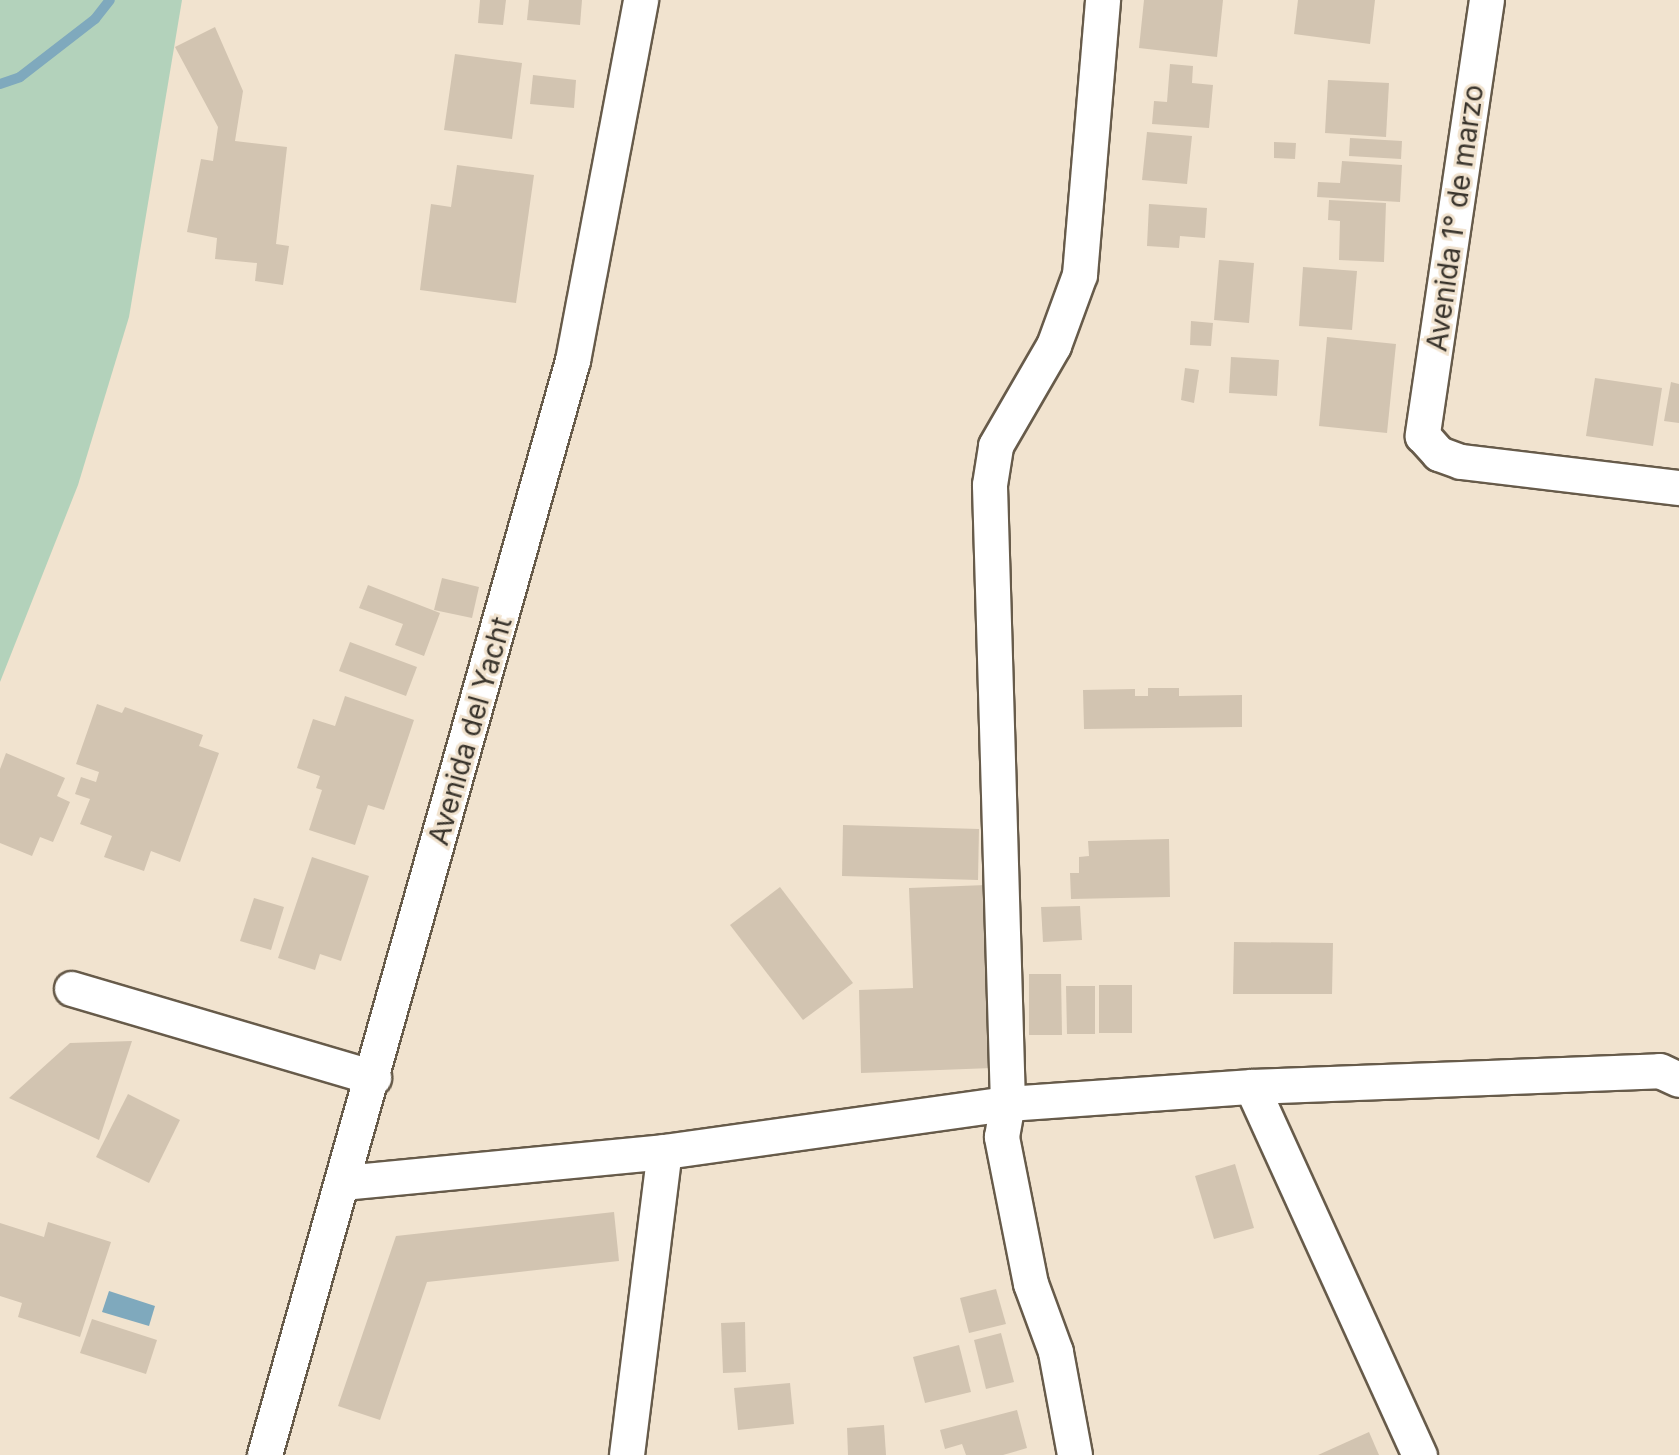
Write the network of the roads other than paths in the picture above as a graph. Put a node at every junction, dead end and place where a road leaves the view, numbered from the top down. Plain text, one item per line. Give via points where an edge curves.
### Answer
1 (641, 0) edge
2 (1103, 0) edge
3 (1487, 0) edge
4 (1679, 488) edge
5 (72, 989) dead end
6 (374, 1078) junction
7 (1679, 1080) edge
8 (1252, 1087) junction
9 (1008, 1104) junction
10 (665, 1152) junction
11 (344, 1183) junction
12 (265, 1455) edge
13 (627, 1455) edge
14 (1075, 1455) edge
15 (1420, 1455) edge

1 - 6 street, Avenida del Yacht via 573,361
2 - 9 street via 1080,275 1054,346 996,446 990,485
3 - 4 street, Avenida 1° de marzo via 1423,436 1439,454 1461,462
5 - 6 street
6 - 11 street, Avenida del Yacht
7 - 8 street via 1660,1071
8 - 9 street
8 - 15 street
9 - 10 street
9 - 14 street via 1002,1137 1031,1284 1056,1352
10 - 11 street
10 - 13 street
11 - 12 street, Avenida del Yacht

